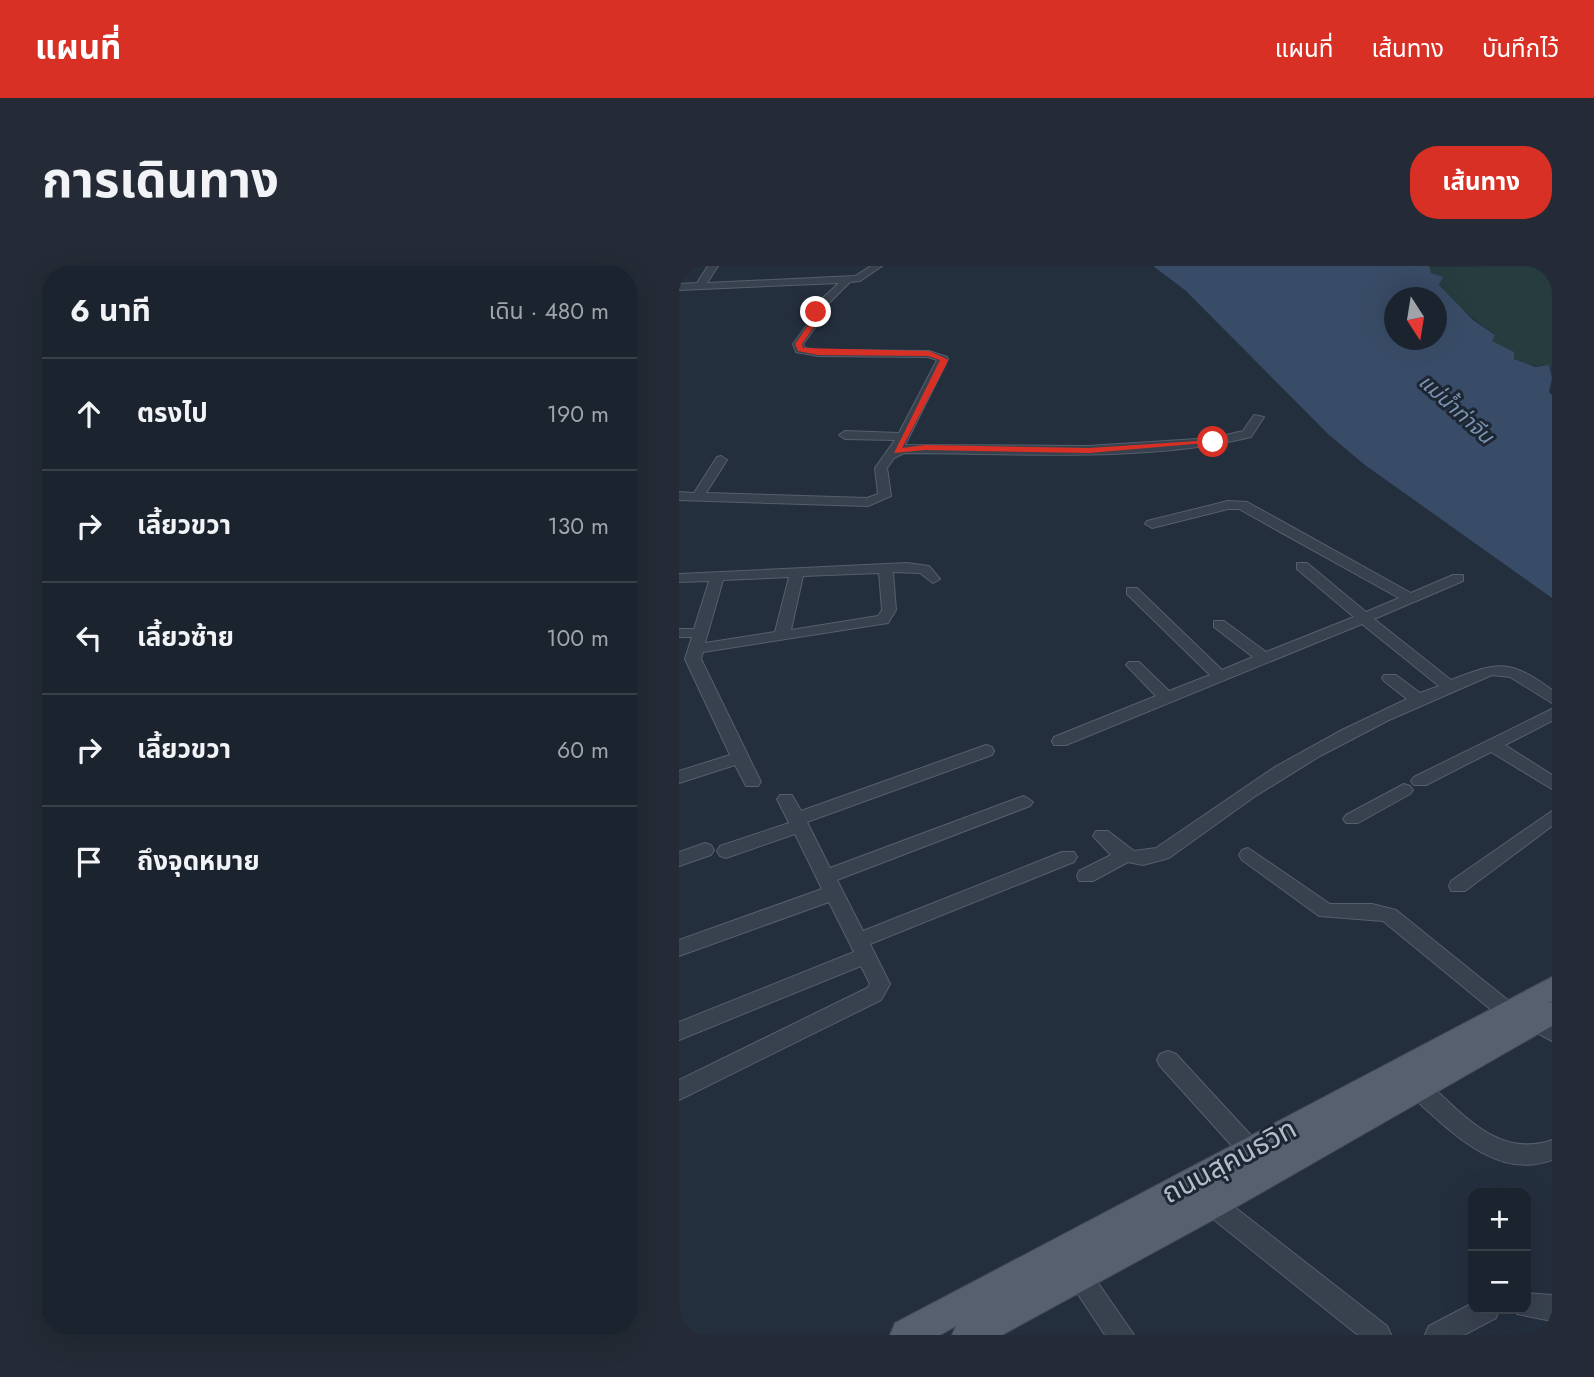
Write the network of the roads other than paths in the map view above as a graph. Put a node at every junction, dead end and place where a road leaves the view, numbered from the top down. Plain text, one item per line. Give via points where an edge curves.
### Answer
1 (713, 266) edge
2 (877, 266) edge
3 (852, 279) junction
4 (700, 286) junction
5 (679, 287) edge
6 (845, 298) dead end
7 (1258, 416) dead end
8 (845, 435) dead end
9 (904, 437) junction
10 (897, 451) junction
11 (721, 460) dead end
12 (679, 496) edge
13 (698, 496) junction
14 (1151, 524) dead end
15 (1302, 566) dead end
16 (886, 568) junction
17 (797, 573) junction
18 (717, 576) junction
19 (679, 578) edge
20 (1458, 578) dead end
21 (933, 579) dead end
22 (1132, 591) dead end
23 (1411, 598) junction
24 (1364, 618) junction
25 (1219, 624) dead end
26 (679, 633) edge
27 (699, 633) junction
28 (782, 636) junction
29 (689, 657) edge
30 (1265, 659) junction
31 (1134, 665) dead end
32 (1221, 677) junction
33 (1390, 678) dead end
34 (1449, 687) junction
35 (1167, 698) junction
36 (1552, 698) edge
37 (1419, 700) junction
38 (1552, 714) edge
39 (1060, 741) dead end
40 (1493, 745) junction
41 (986, 751) dead end
42 (738, 758) junction
43 (679, 777) edge
44 (752, 782) dead end
45 (1552, 783) edge
46 (786, 799) dead end
47 (1024, 802) dead end
48 (1552, 817) edge
49 (1352, 819) dead end
50 (798, 823) junction
51 (1102, 836) dead end
52 (705, 850) dead end
53 (726, 852) dead end
54 (1126, 855) junction
55 (1248, 856) dead end
56 (1069, 857) dead end
57 (679, 859) edge
58 (1086, 876) dead end
59 (829, 885) junction
60 (1458, 886) dead end
61 (679, 948) edge
62 (861, 948) junction
63 (1552, 988) edge
64 (1537, 1019) edge
65 (679, 1031) edge
66 (1168, 1060) dead end
67 (1417, 1087) junction
68 (679, 1091) edge
69 (1303, 1136) junction
70 (1250, 1150) junction
71 (1552, 1150) edge
72 (1186, 1184) junction
73 (1213, 1204) junction
74 (1078, 1276) junction
75 (1531, 1305) edge
76 (1552, 1308) edge
77 (1477, 1314) edge
78 (907, 1335) edge
79 (969, 1335) edge
80 (1121, 1335) edge
81 (1378, 1335) edge
82 (1437, 1335) edge

1 - 4 street
2 - 3 street
3 - 4 street
3 - 6 street
3 - 9 street via 818,309 798,347 818,353 929,354 943,359
4 - 5 street
7 - 10 street via 1247,434 1213,442 1089,450 925,447
8 - 9 street
9 - 10 street
10 - 13 street via 881,468 884,496 868,502
11 - 13 street
12 - 13 street
14 - 23 street via 1228,505 1242,506
15 - 24 street
16 - 17 street
16 - 21 street via 919,567
16 - 28 street via 889,610 883,620
17 - 18 street
17 - 28 street
18 - 19 street
18 - 27 street
20 - 23 street
22 - 32 street
23 - 24 street
24 - 30 street
24 - 34 street
25 - 30 street
26 - 27 street
27 - 29 street
28 - 29 street
29 - 42 street
30 - 32 street
31 - 35 street
32 - 35 street
33 - 37 street
34 - 36 street via 1501,668
34 - 37 street
35 - 39 street
37 - 54 street via 1267,777 1180,842 1153,856
38 - 40 street
40 - 45 street
40 - 49 street
41 - 50 street
42 - 43 street
42 - 44 street
46 - 50 street
47 - 59 street
48 - 60 street
50 - 53 street
50 - 59 street
51 - 54 street
52 - 57 street
54 - 58 street
55 - 64 street via 1326,911 1389,915
56 - 62 street
59 - 61 street
59 - 62 street
62 - 65 street
62 - 68 street via 880,984 874,994
63 - 64 main road, ถนนสุคนธวิท
64 - 67 main road, ถนนสุคนธวิท
64 - 69 main road, ถนนสุคนธวิท
66 - 70 street
67 - 69 main road, ถนนสุคนธวิท
67 - 71 street via 1502,1152 1519,1159 1541,1157
69 - 70 main road, ถนนสุคนธวิท
69 - 73 main road, ถนนสุคนธวิท
70 - 72 main road, ถนนสุคนธวิท
72 - 73 street
72 - 78 main road, ถนนสุคนธวิท
73 - 74 main road, ถนนสุคนธวิท
73 - 81 street
74 - 79 main road, ถนนสุคนธวิท
74 - 80 street
75 - 76 street
77 - 82 street

